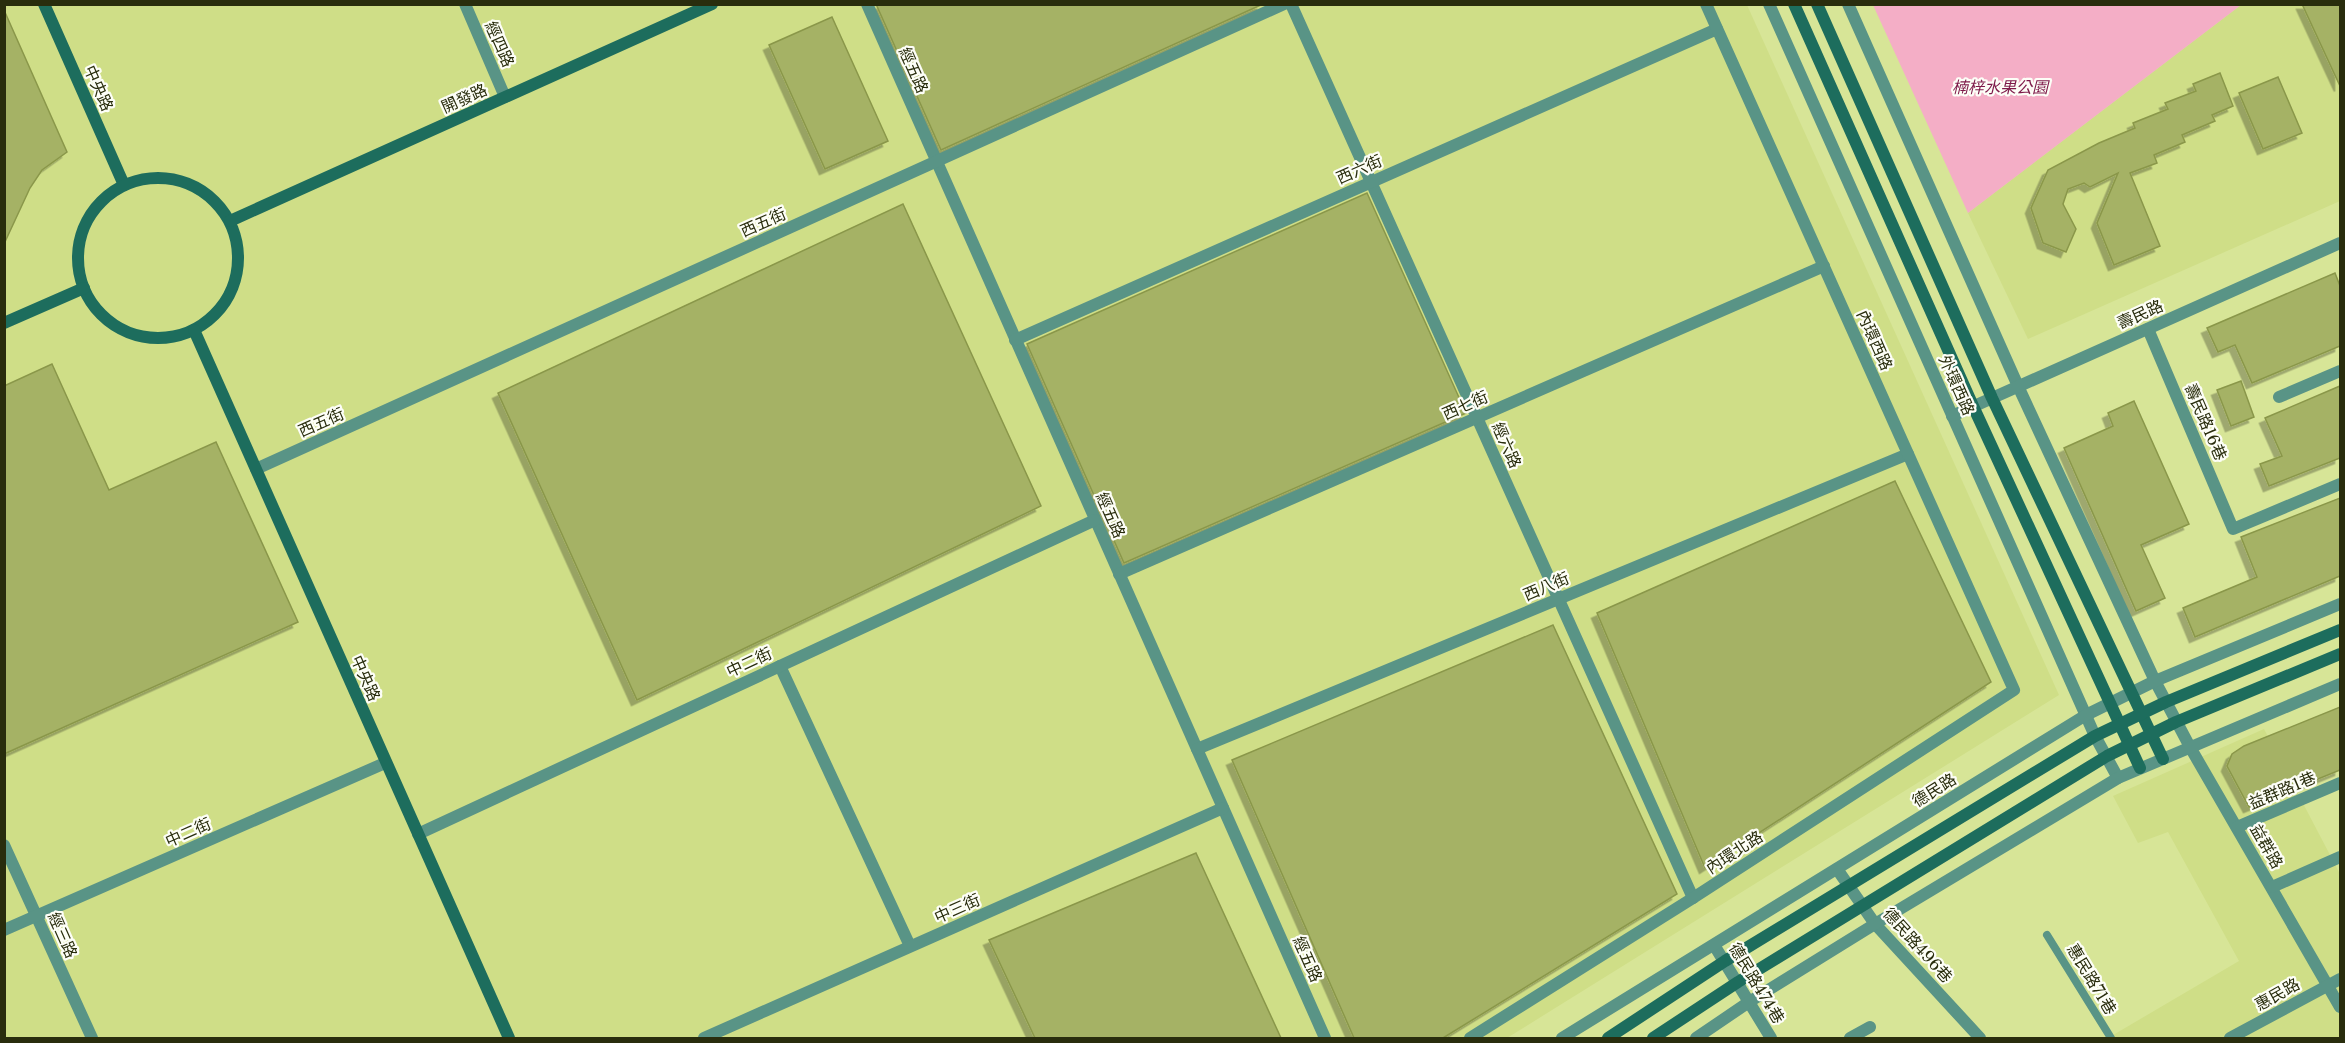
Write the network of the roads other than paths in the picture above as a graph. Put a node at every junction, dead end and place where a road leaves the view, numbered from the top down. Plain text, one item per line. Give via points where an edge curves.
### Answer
1 (44, 4) edge
2 (465, 4) edge
3 (712, 4) edge
4 (867, 4) edge
5 (1284, 4) edge
6 (1291, 4) edge
7 (1706, 4) edge
8 (1769, 4) edge
9 (1794, 4) edge
10 (1817, 4) edge
11 (1848, 4) edge
12 (1717, 29) junction
13 (505, 97) junction
14 (937, 162) junction
15 (1371, 182) junction
16 (124, 185) junction
17 (230, 221) junction
18 (2340, 243) edge
19 (1824, 266) junction
20 (84, 288) junction
21 (4, 323) edge
22 (2148, 329) junction
23 (194, 330) junction
24 (1016, 340) junction
25 (2340, 371) edge
26 (2019, 386) junction
27 (2279, 397) dead end
28 (1992, 398) junction
29 (1973, 406) junction
30 (1952, 416) junction
31 (1477, 418) junction
32 (1908, 454) junction
33 (256, 469) junction
34 (2340, 484) edge
35 (1095, 520) junction
36 (1119, 574) junction
37 (1558, 599) junction
38 (2340, 604) edge
39 (2340, 630) edge
40 (2340, 654) edge
41 (780, 666) junction
42 (2155, 681) junction
43 (2340, 684) edge
44 (2014, 690) joint
45 (2131, 693) junction
46 (2166, 702) junction
47 (2109, 704) junction
48 (2141, 714) junction
49 (2086, 715) junction
50 (2176, 722) junction
51 (2119, 724) junction
52 (2151, 734) junction
53 (2095, 736) junction
54 (2129, 745) junction
55 (2190, 747) junction
56 (1197, 749) junction
57 (2107, 756) junction
58 (2163, 759) junction
59 (386, 763) junction
60 (2140, 768) junction
61 (2118, 778) junction
62 (2340, 783) edge
63 (1223, 808) junction
64 (2237, 827) junction
65 (418, 834) junction
66 (4, 845) edge
67 (2340, 857) edge
68 (1836, 869) junction
69 (1849, 885) junction
70 (2272, 887) junction
71 (1693, 898) junction
72 (1863, 905) junction
73 (37, 916) junction
74 (1875, 924) junction
75 (4, 930) edge
76 (2048, 935) dead end
77 (1714, 945) junction
78 (910, 946) junction
79 (1725, 961) junction
80 (2340, 979) edge
81 (1738, 982) junction
82 (2328, 984) junction
83 (1749, 1002) junction
84 (2340, 1007) edge
85 (1870, 1027) dead end
86 (92, 1038) edge
87 (508, 1038) edge
88 (704, 1038) edge
89 (1325, 1038) edge
90 (1470, 1038) edge
91 (1562, 1038) edge
92 (1608, 1038) edge
93 (1653, 1038) edge
94 (1696, 1038) edge
95 (1771, 1038) edge
96 (1850, 1038) edge
97 (1980, 1038) edge
98 (2111, 1038) edge
99 (2230, 1038) edge

1 - 16 street, 中央路
2 - 13 street, 經四路
3 - 13 street, 開發路
4 - 14 street, 經五路
5 - 14 street, 西五街
6 - 15 street, 經六路
7 - 12 street, 內環西路
8 - 30 street, 外環西路
9 - 29 street, 外環西路
10 - 28 street, 外環西路
11 - 26 street
12 - 15 street, 西六街
12 - 19 street, 內環西路
13 - 17 street, 開發路
14 - 24 street, 經五路
14 - 33 street, 西五街
15 - 24 street, 西六街
15 - 31 street, 經六路
16 - 17 street via 170,178 187,183 204,191
16 - 20 street via 97,206 87,220 78,255
17 - 23 street via 239,252 237,276 221,308
18 - 22 street, 壽民路
19 - 31 street, 西七街
19 - 32 street, 內環西路
20 - 21 street
20 - 23 street via 98,311 126,331 150,338
22 - 26 street, 壽民路
22 - 34 street, 壽民路16巷 via 2233,529
23 - 33 street, 中央路
24 - 35 street, 經五路
25 - 27 street
26 - 28 street, 壽民路
26 - 42 street
28 - 29 street, 壽民路
28 - 45 street, 外環西路
29 - 30 street, 壽民路
29 - 47 street, 外環西路
30 - 49 street, 外環西路
31 - 36 street, 西七街
31 - 37 street, 經六路
32 - 37 street, 西八街
32 - 44 street, 內環西路
33 - 59 street, 中央路
35 - 36 street, 經五路
35 - 41 street, 中二街
36 - 56 street, 經五路
37 - 56 street, 西八街
37 - 71 street, 經六路
38 - 42 street, 德民路
39 - 46 street
40 - 50 street
41 - 65 street, 中二街
41 - 78 street
42 - 45 street, 德民路
42 - 46 street
43 - 55 street
44 - 71 street, 內環北路
45 - 47 street, 德民路
45 - 48 street, 外環西路
46 - 48 street
46 - 50 street, 益群路
47 - 49 street, 德民路
47 - 51 street, 外環西路
48 - 51 street
48 - 52 street, 外環西路
49 - 53 street, 外環西路
49 - 68 street, 德民路
50 - 52 street
50 - 55 street, 益群路
51 - 53 street
51 - 54 street, 外環西路
52 - 54 street
52 - 58 street, 外環西路
53 - 57 street, 外環西路
53 - 69 street
54 - 57 street
54 - 60 street, 外環西路
55 - 58 street
55 - 64 street, 益群路
56 - 63 street, 經五路
57 - 61 street, 外環西路
57 - 72 street
58 - 60 street
59 - 65 street, 中央路
59 - 73 street, 中二街
60 - 61 street
61 - 74 street
62 - 64 street, 益群路1巷
63 - 78 street, 中三街
63 - 89 street, 經五路
64 - 70 street, 益群路
65 - 87 street, 中央路
66 - 73 street, 經三路
67 - 70 street
68 - 69 street, 德民路496巷
68 - 77 street, 德民路
69 - 72 street, 德民路496巷
69 - 79 street
70 - 82 street, 益群路
71 - 90 street, 內環北路
72 - 74 street, 德民路496巷
72 - 81 street
73 - 75 street, 中二街
73 - 86 street, 經三路
74 - 83 street
74 - 97 street, 德民路496巷
76 - 98 lane, 惠民路71巷
77 - 79 street, 德民路474巷
77 - 91 street, 德民路
78 - 88 street, 中三街
79 - 81 street, 德民路474巷
79 - 92 street
80 - 82 street, 惠民路
81 - 83 street, 德民路474巷
81 - 93 street
82 - 84 street, 益群路
82 - 99 street, 惠民路
83 - 94 street
83 - 95 street, 德民路474巷
85 - 96 street

